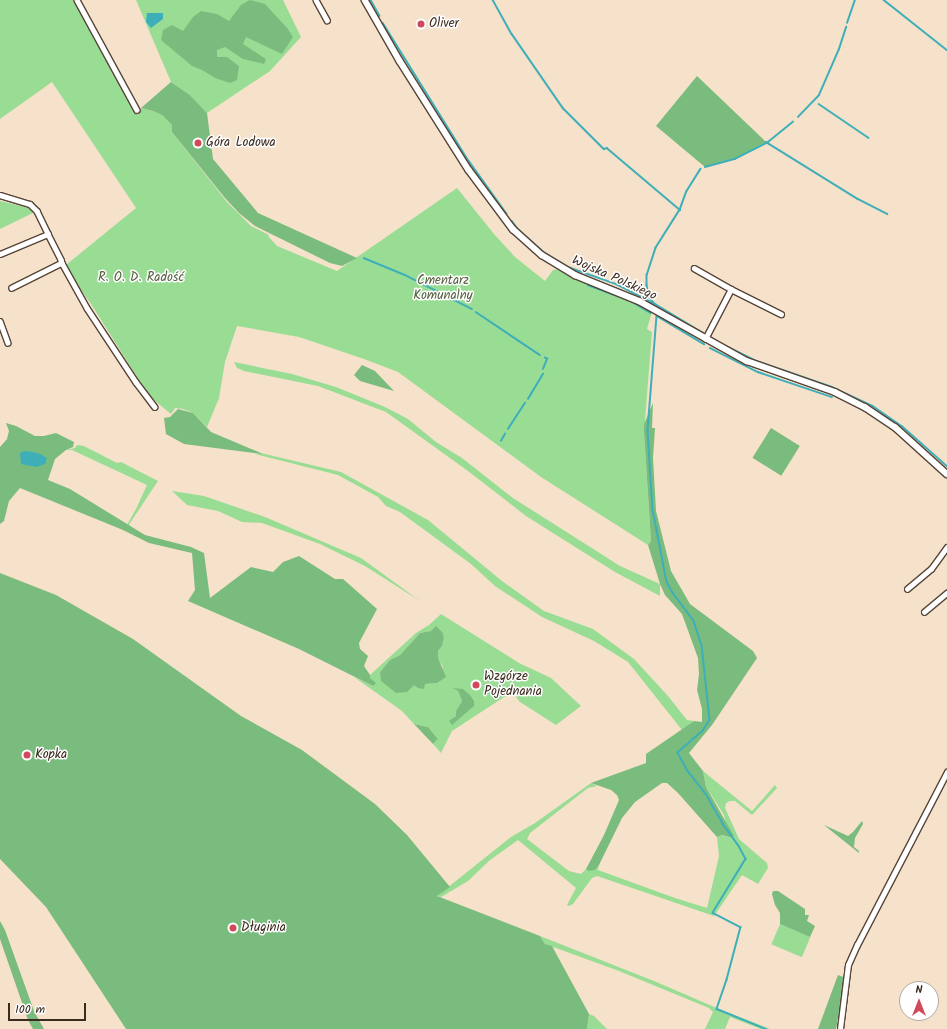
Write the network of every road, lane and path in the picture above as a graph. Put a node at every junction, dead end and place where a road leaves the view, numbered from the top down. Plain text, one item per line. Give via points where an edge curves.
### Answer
1 (77, 0) edge
2 (316, 0) edge
3 (365, 0) edge
4 (327, 20) dead end
5 (137, 110) dead end
6 (0, 195) edge
7 (48, 234) junction
8 (0, 254) edge
9 (62, 263) junction
10 (694, 268) dead end
11 (12, 288) dead end
12 (731, 289) junction
13 (781, 314) dead end
14 (0, 321) edge
15 (705, 339) junction
16 (8, 343) dead end
17 (155, 408) dead end
18 (947, 474) edge
19 (947, 547) edge
20 (907, 589) dead end
21 (947, 593) edge
22 (924, 612) dead end
23 (947, 772) edge
24 (840, 1029) edge

1 - 5 street
2 - 4 street
3 - 15 street, Wojska Polskiego via 469,170 520,237 565,270 634,298
6 - 7 street via 30,204 37,211
7 - 8 street
7 - 9 street
9 - 11 street
9 - 17 street via 87,308
10 - 12 street
12 - 13 street
12 - 15 street
14 - 16 street
15 - 18 street, Wojska Polskiego via 750,363 831,391 868,409 895,427
19 - 20 street via 931,569
21 - 22 street
23 - 24 street via 856,945 848,965

